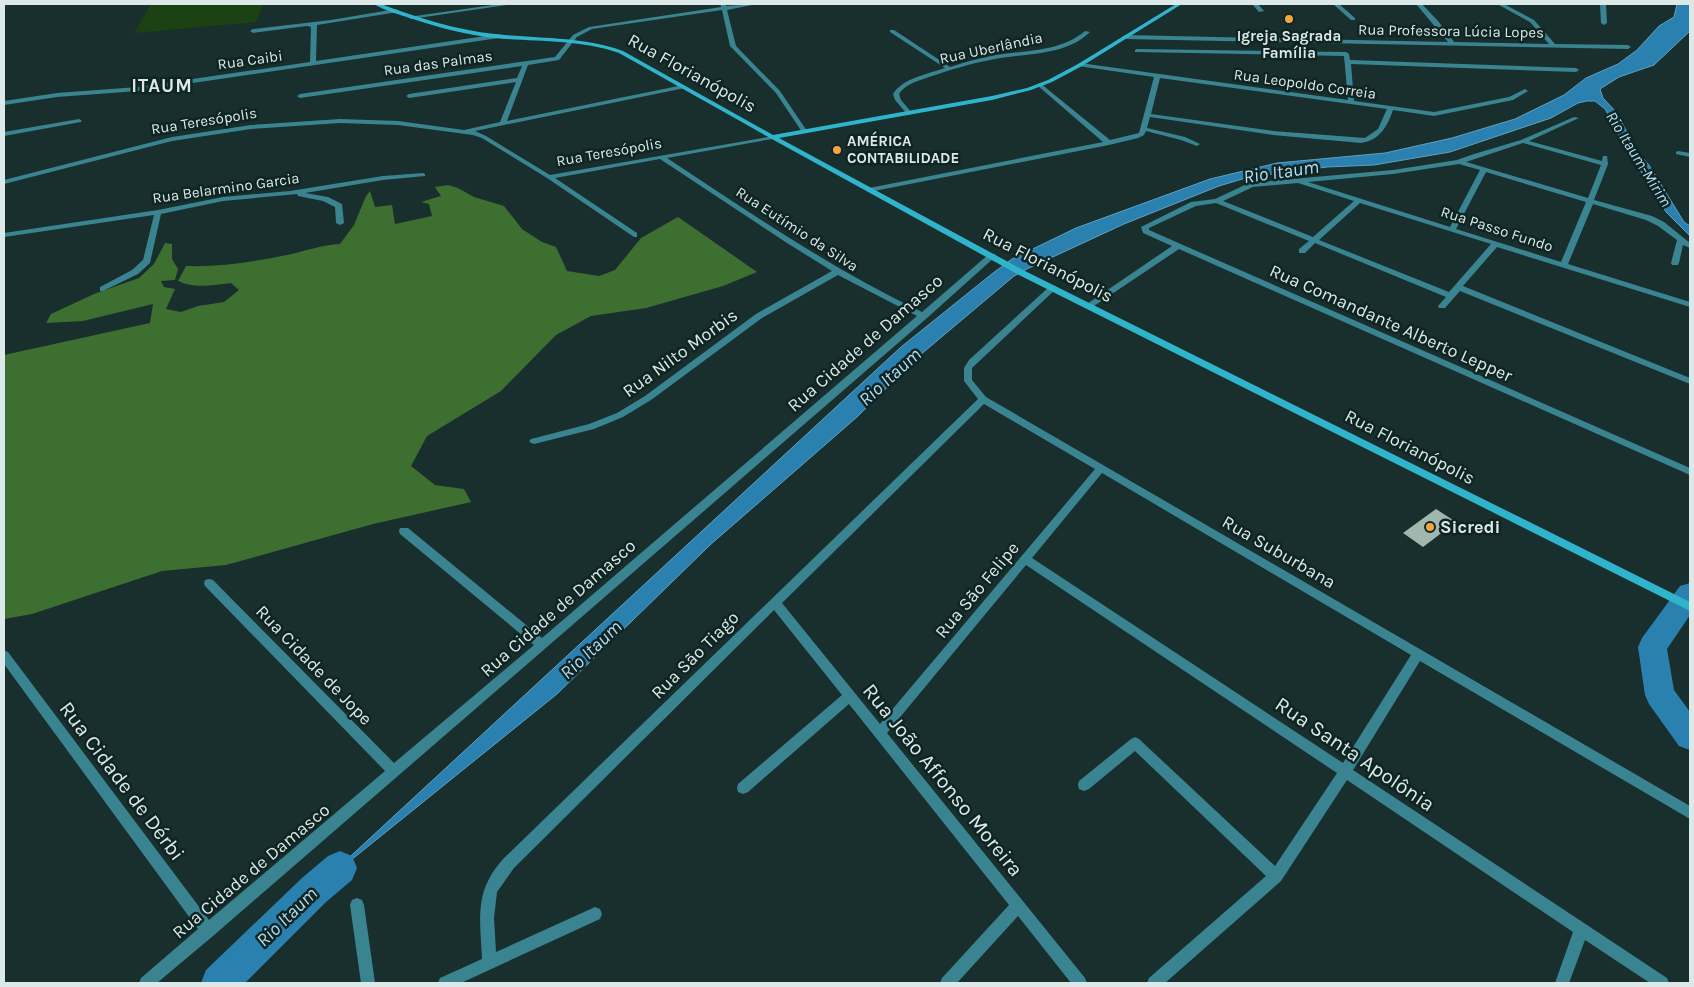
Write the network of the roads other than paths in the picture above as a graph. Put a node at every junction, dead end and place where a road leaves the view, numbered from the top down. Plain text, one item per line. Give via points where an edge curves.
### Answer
1 (377, 4) edge
2 (511, 4) edge
3 (754, 4) edge
4 (1179, 4) edge
5 (1255, 4) edge
6 (1336, 4) edge
7 (1418, 4) edge
8 (1500, 4) edge
9 (1518, 4) edge
10 (1603, 4) edge
11 (723, 6) edge
12 (460, 7) edge
13 (396, 11) junction
14 (1514, 11) junction
15 (1261, 12) dead end
16 (411, 17) junction
17 (1352, 19) dead end
18 (1604, 23) dead end
19 (314, 24) junction
20 (892, 31) dead end
21 (1087, 32) dead end
22 (253, 34) dead end
23 (499, 36) junction
24 (1124, 37) junction
25 (572, 40) junction
26 (1342, 41) junction
27 (1452, 43) junction
28 (1553, 45) junction
29 (1628, 47) dead end
30 (1137, 51) dead end
31 (1346, 54) junction
32 (1348, 62) junction
33 (313, 63) junction
34 (526, 63) junction
35 (1080, 65) junction
36 (950, 69) junction
37 (1576, 70) dead end
38 (1157, 76) junction
39 (519, 80) junction
40 (1040, 85) junction
41 (683, 87) junction
42 (1524, 91) dead end
43 (300, 96) dead end
44 (409, 96) dead end
45 (4, 103) edge
46 (1351, 103) junction
47 (1391, 108) junction
48 (909, 113) junction
49 (1147, 115) junction
50 (1576, 118) dead end
51 (78, 121) dead end
52 (503, 123) junction
53 (1144, 128) junction
54 (464, 131) junction
55 (804, 131) junction
56 (4, 134) edge
57 (772, 137) junction
58 (1523, 141) junction
59 (1109, 143) junction
60 (1197, 144) dead end
61 (1678, 153) dead end
62 (1690, 156) edge
63 (661, 157) junction
64 (1459, 162) junction
65 (1484, 170) junction
66 (423, 174) dead end
67 (549, 177) junction
68 (1295, 180) junction
69 (4, 182) edge
70 (869, 190) junction
71 (290, 193) junction
72 (1359, 200) junction
73 (1217, 201) junction
74 (1590, 201) junction
75 (158, 212) junction
76 (340, 223) dead end
77 (1452, 230) junction
78 (4, 235) edge
79 (634, 235) dead end
80 (1681, 239) junction
81 (1314, 241) junction
82 (1496, 243) junction
83 (1178, 246) junction
84 (1690, 246) edge
85 (1302, 251) dead end
86 (992, 256) junction
87 (1675, 263) dead end
88 (1564, 265) junction
89 (837, 272) junction
90 (1458, 287) junction
91 (1053, 288) junction
92 (103, 289) dead end
93 (1451, 296) junction
94 (1690, 305) edge
95 (1088, 306) junction
96 (1442, 306) dead end
97 (924, 316) junction
98 (1690, 381) edge
99 (983, 399) junction
100 (534, 441) dead end
101 (1101, 468) junction
102 (1690, 472) edge
103 (404, 531) dead end
104 (1026, 559) junction
105 (209, 583) dead end
106 (774, 602) junction
107 (1690, 607) edge
108 (542, 645) junction
109 (1418, 654) junction
110 (4, 655) edge
111 (849, 696) junction
112 (879, 734) junction
113 (394, 772) junction
114 (1345, 772) junction
115 (1084, 786) dead end
116 (743, 788) dead end
117 (1690, 813) edge
118 (1276, 876) junction
119 (357, 905) dead end
120 (1018, 906) junction
121 (595, 914) dead end
122 (1581, 930) junction
123 (208, 931) junction
124 (489, 963) junction
125 (146, 983) edge
126 (368, 983) edge
127 (445, 983) edge
128 (947, 983) edge
129 (1080, 983) edge
130 (1154, 983) edge
131 (1562, 983) edge
132 (1662, 983) edge

1 - 13 main road, Rua Florianópolis
2 - 12 street
3 - 11 street
4 - 24 main road, Rua Teresópolis
5 - 15 street
6 - 17 street
7 - 27 street
8 - 14 street
9 - 14 street
10 - 18 street
11 - 25 street via 596,27
11 - 55 street via 733,46 778,92
12 - 16 street
13 - 16 main road, Rua Florianópolis
13 - 19 street
14 - 28 street via 1532,21
16 - 23 main road, Rua Florianópolis via 456,30
19 - 22 street via 286,32
19 - 33 street
20 - 36 street
21 - 36 street, Rua Uberlândia via 1078,39 1052,48
23 - 25 main road, Rua Florianópolis
23 - 33 street, Rua Caibi
24 - 26 street, Rua Professora Lúcia Lopes
24 - 35 main road, Rua Teresópolis
25 - 34 street, Rua das Palmas via 556,59
25 - 41 main road, Rua Florianópolis via 616,50
26 - 27 street, Rua Professora Lúcia Lopes
26 - 31 street
27 - 28 street, Rua Professora Lúcia Lopes
28 - 29 street, Rua Professora Lúcia Lopes
30 - 31 street
31 - 32 street
32 - 37 street
32 - 46 street
33 - 45 street, Rua Caibi via 116,92 74,93
34 - 39 street
34 - 43 street, Rua das Palmas
35 - 38 street, Rua Leopoldo Correia
35 - 40 main road, Rua Teresópolis
36 - 48 street, Rua Uberlândia via 915,80 899,89 896,94 898,100
38 - 46 street, Rua Leopoldo Correia
38 - 49 street
39 - 44 street
39 - 52 street
40 - 48 main road, Rua Teresópolis via 992,98
40 - 59 street
41 - 52 street
41 - 57 main road, Rua Florianópolis
42 - 47 street, Rua Leopoldo Correia via 1516,98 1444,113
46 - 47 street, Rua Leopoldo Correia
47 - 49 street via 1374,138 1361,141 1273,133
48 - 55 main road, Rua Teresópolis
49 - 53 street
50 - 58 street
51 - 56 street
52 - 54 street
53 - 59 street via 1136,137
53 - 60 street
54 - 67 street, Rua Teresópolis via 484,137
54 - 69 street, Rua Teresópolis via 349,121 251,127 148,144
55 - 57 main road, Rua Teresópolis
57 - 63 street, Rua Teresópolis
57 - 70 main road, Rua Florianópolis
58 - 64 street
58 - 74 street via 1605,161
59 - 70 street
61 - 62 street
63 - 67 street, Rua Teresópolis
63 - 89 street, Rua Eutímio da Silva
64 - 65 street
64 - 68 street via 1392,172
65 - 74 street
65 - 77 street
66 - 71 street, Rua Belarmino Garcia
67 - 79 street
68 - 72 street, Rua Passo Fundo
68 - 73 street via 1252,185
70 - 86 main road, Rua Florianópolis
71 - 75 street, Rua Belarmino Garcia via 223,199
71 - 76 street via 334,202 338,206
72 - 77 street, Rua Passo Fundo
72 - 81 street
73 - 81 street
73 - 83 street, Rua Comandante Alberto Lepper via 1194,204 1145,227 1151,234
74 - 80 street via 1649,218
74 - 88 street
75 - 78 street, Rua Belarmino Garcia
75 - 92 street via 146,261 135,272
77 - 82 street, Rua Passo Fundo
80 - 84 street
80 - 87 street
81 - 85 street
81 - 93 street
82 - 88 street, Rua Passo Fundo
82 - 90 street
83 - 95 street
83 - 102 street, Rua Comandante Alberto Lepper
86 - 91 main road, Rua Florianópolis
86 - 97 street, Rua Cidade de Damasco
88 - 94 street, Rua Passo Fundo
89 - 97 street, Rua Eutímio da Silva
89 - 100 street, Rua Nilto Morbis via 759,316 620,416
90 - 93 street
90 - 98 street
91 - 95 main road, Rua Florianópolis
91 - 99 street, Rua Suburbana via 968,368 968,381
93 - 96 street
95 - 107 main road, Rua Florianópolis
97 - 108 street, Rua Cidade de Damasco
99 - 101 street, Rua Suburbana
99 - 106 street, Rua São Tiago
101 - 104 street, Rua São Felipe
101 - 109 street, Rua Suburbana
103 - 108 street
104 - 112 street, Rua São Felipe
104 - 114 street, Rua Santa Apolônia
105 - 113 street, Rua Cidade de Jope
106 - 111 street, Rua João Affonso Moreira
106 - 124 street, Rua São Tiago via 503,870 491,891 488,909
108 - 113 street, Rua Cidade de Damasco
109 - 114 street
109 - 117 street, Rua Suburbana
110 - 123 street, Rua Cidade de Dérbi
111 - 112 street, Rua João Affonso Moreira
111 - 116 street
112 - 120 street, Rua João Affonso Moreira
113 - 123 street, Rua Cidade de Damasco
114 - 118 street
114 - 122 street, Rua Santa Apolônia
115 - 118 street via 1135,742
118 - 130 street
119 - 126 street
120 - 128 street
120 - 129 street, Rua João Affonso Moreira
121 - 124 street
122 - 131 street
122 - 132 street, Rua Santa Apolônia
123 - 125 street, Rua Cidade de Damasco
124 - 127 street

